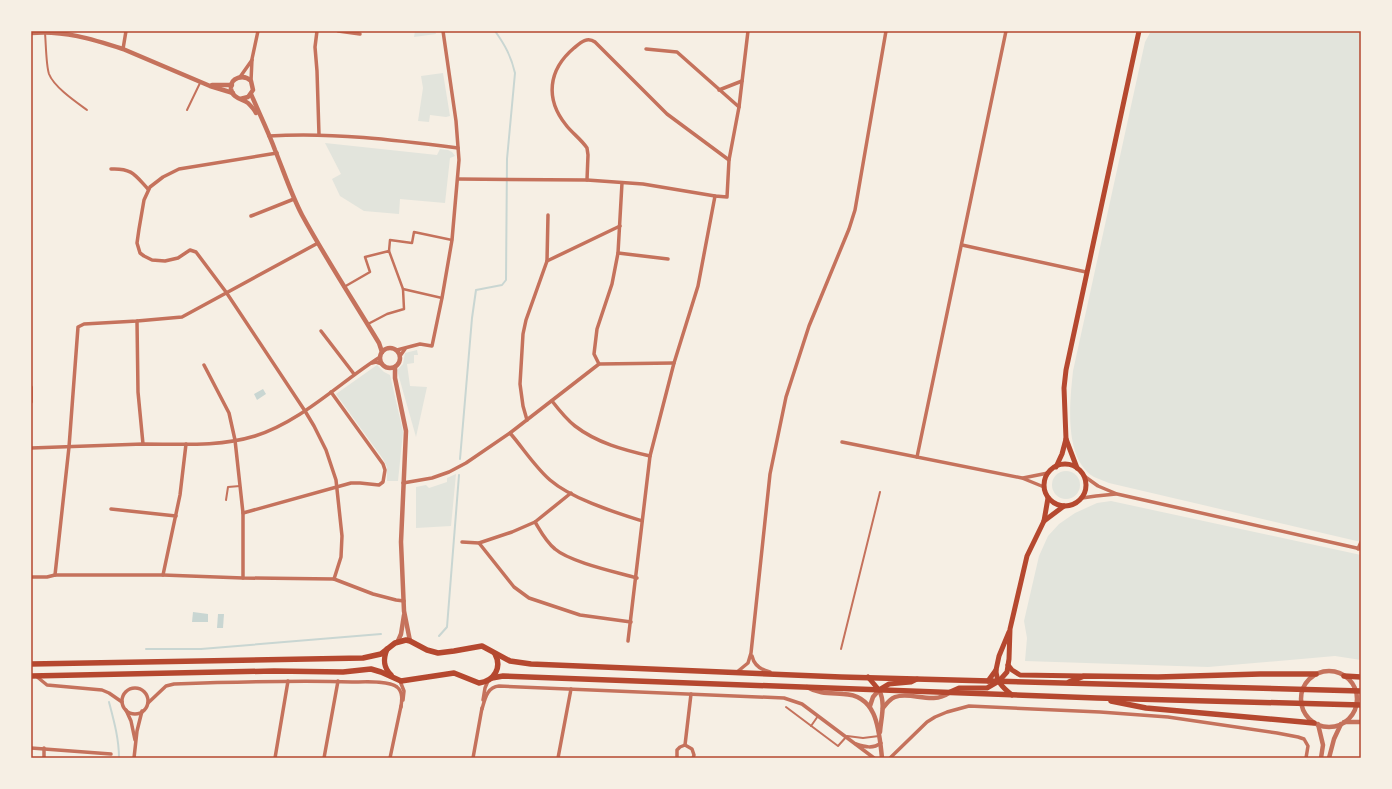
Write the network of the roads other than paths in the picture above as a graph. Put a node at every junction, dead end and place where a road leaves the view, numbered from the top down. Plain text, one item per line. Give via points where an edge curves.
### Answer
1 (126, 31) edge
2 (258, 31) edge
3 (316, 31) edge
4 (338, 31) edge
5 (443, 31) edge
6 (748, 31) edge
7 (886, 31) edge
8 (1006, 31) edge
9 (1140, 31) edge
10 (45, 32) junction
11 (31, 33) edge
12 (360, 34) dead end
13 (123, 49) junction
14 (646, 50) dead end
15 (252, 59) junction
16 (240, 77) junction
17 (742, 81) junction
18 (251, 82) junction
19 (202, 83) junction
20 (232, 85) junction
21 (719, 90) junction
22 (233, 94) junction
23 (251, 94) junction
24 (240, 99) junction
25 (739, 107) junction
26 (88, 110) dead end
27 (187, 110) dead end
28 (260, 117) junction
29 (319, 135) junction
30 (269, 136) junction
31 (458, 148) junction
32 (277, 153) junction
33 (729, 160) junction
34 (111, 169) dead end
35 (458, 180) junction
36 (587, 180) junction
37 (622, 183) junction
38 (148, 189) junction
39 (715, 196) junction
40 (294, 199) junction
41 (548, 215) dead end
42 (251, 216) dead end
43 (620, 226) junction
44 (452, 240) junction
45 (318, 243) junction
46 (962, 245) junction
47 (389, 251) junction
48 (618, 253) junction
49 (668, 259) dead end
50 (547, 261) junction
51 (1086, 272) junction
52 (344, 287) junction
53 (403, 289) junction
54 (226, 292) junction
55 (442, 298) junction
56 (138, 321) junction
57 (368, 324) junction
58 (320, 331) dead end
59 (379, 343) junction
60 (388, 348) junction
61 (405, 348) junction
62 (397, 350) junction
63 (381, 355) junction
64 (400, 356) junction
65 (674, 363) junction
66 (369, 364) junction
67 (382, 364) junction
68 (599, 364) junction
69 (204, 365) dead end
70 (395, 367) junction
71 (389, 368) junction
72 (354, 374) junction
73 (395, 378) junction
74 (31, 388) edge
75 (331, 392) junction
76 (552, 401) junction
77 (31, 402) edge
78 (304, 411) junction
79 (527, 420) junction
80 (510, 433) junction
81 (1066, 439) junction
82 (235, 440) junction
83 (842, 442) dead end
84 (143, 444) junction
85 (186, 444) junction
86 (68, 447) junction
87 (31, 448) edge
88 (650, 456) junction
89 (917, 457) junction
90 (1056, 466) junction
91 (1077, 468) junction
92 (1048, 473) junction
93 (1084, 476) junction
94 (1022, 478) junction
95 (403, 483) junction
96 (240, 486) junction
97 (337, 486) junction
98 (1044, 487) junction
99 (880, 492) dead end
100 (571, 493) junction
101 (1117, 494) junction
102 (1048, 498) junction
103 (1082, 498) junction
104 (226, 500) dead end
105 (1064, 506) junction
106 (112, 509) dead end
107 (243, 513) junction
108 (176, 516) junction
109 (642, 521) junction
110 (1044, 521) junction
111 (535, 522) junction
112 (462, 542) dead end
113 (1361, 542) edge
114 (479, 543) junction
115 (1360, 549) edge
116 (55, 575) junction
117 (163, 575) junction
118 (31, 577) edge
119 (243, 578) junction
120 (637, 578) junction
121 (334, 579) junction
122 (404, 601) junction
123 (404, 611) junction
124 (631, 622) junction
125 (1010, 629) junction
126 (398, 641) junction
127 (410, 641) junction
128 (628, 641) dead end
129 (387, 649) junction
130 (840, 649) dead end
131 (751, 653) junction
132 (495, 654) junction
133 (31, 664) edge
134 (1008, 665) junction
135 (996, 670) junction
136 (737, 672) junction
137 (773, 673) junction
138 (1316, 674) junction
139 (33, 676) edge
140 (1084, 676) junction
141 (1344, 676) junction
142 (868, 677) junction
143 (1361, 677) edge
144 (491, 678) junction
145 (397, 679) junction
146 (917, 679) junction
147 (288, 681) junction
148 (338, 681) junction
149 (988, 681) junction
150 (999, 681) junction
151 (1066, 683) junction
152 (807, 687) junction
153 (571, 689) junction
154 (879, 690) junction
155 (1361, 691) edge
156 (949, 693) junction
157 (691, 694) junction
158 (1012, 695) junction
159 (1097, 698) junction
160 (122, 702) junction
161 (148, 703) junction
162 (1361, 704) edge
163 (870, 706) junction
164 (401, 707) junction
165 (786, 707) dead end
166 (883, 708) junction
167 (125, 709) junction
168 (482, 709) junction
169 (142, 711) junction
170 (818, 716) junction
171 (1361, 722) edge
172 (1343, 723) junction
173 (1316, 724) junction
174 (811, 726) junction
175 (880, 736) junction
176 (845, 737) junction
177 (853, 743) junction
178 (881, 743) junction
179 (135, 745) junction
180 (685, 745) junction
181 (31, 748) edge
182 (44, 748) junction
183 (111, 754) dead end
184 (44, 758) edge
185 (134, 758) edge
186 (275, 758) edge
187 (324, 758) edge
188 (390, 758) edge
189 (472, 758) edge
190 (558, 758) edge
191 (677, 758) edge
192 (693, 758) edge
193 (874, 758) edge
194 (882, 758) edge
195 (890, 758) edge
196 (1306, 758) edge
197 (1321, 758) edge
198 (1329, 758) edge

1 - 13 street
2 - 15 street
3 - 29 street
4 - 12 street
5 - 31 street
6 - 17 street
7 - 131 street via 854,214 809,326 785,403 770,474
8 - 46 street
9 - 51 main road
10 - 11 street
10 - 13 street via 78,36
10 - 26 lane via 48,73 74,101
13 - 19 street
14 - 21 street via 677,52
15 - 16 street
15 - 18 street
16 - 18 street
16 - 20 street
17 - 21 street
17 - 25 street
18 - 23 street
19 - 20 street
19 - 22 street
19 - 27 lane
20 - 22 street
21 - 25 street
22 - 24 street
23 - 24 street
23 - 28 street
24 - 28 street via 251,106
25 - 33 street
28 - 30 street
29 - 30 street
29 - 31 street via 363,136
30 - 32 street
31 - 35 street
32 - 38 street via 179,168
32 - 40 street
33 - 36 street via 667,114 589,39 573,49 562,62 551,90 560,117 586,148
33 - 39 street via 727,197
34 - 38 street via 129,171
35 - 36 street
35 - 44 street
36 - 37 street
37 - 39 street
37 - 43 street
38 - 54 street via 143,203 137,243 140,253 152,260 166,261 178,258 188,250 194,250
39 - 65 street via 698,286
40 - 42 street
40 - 45 street
41 - 50 street
43 - 48 street
43 - 50 street
44 - 47 street via 414,232 412,243 390,240
44 - 55 street
45 - 52 street
45 - 54 street
46 - 51 street
46 - 89 street
47 - 52 street via 365,257 370,272
47 - 53 street
48 - 49 street
48 - 68 street via 612,284 597,329 594,354
50 - 79 street via 523,334 520,384
51 - 81 main road via 1065,376
52 - 57 street
53 - 55 street
53 - 57 street via 404,309
54 - 56 street via 182,317
54 - 78 street
55 - 61 street via 432,346 420,344
56 - 84 street via 138,392
56 - 86 street via 79,326
57 - 59 street
58 - 72 street
59 - 60 street
59 - 63 street
60 - 62 street
60 - 63 street
61 - 62 street
61 - 64 street
62 - 64 street
63 - 66 street
63 - 67 street
64 - 70 street via 400,362
65 - 68 street
65 - 88 street
66 - 67 street
66 - 72 street
67 - 71 street
68 - 76 street
69 - 82 street via 229,413
70 - 71 street
70 - 73 street
71 - 73 street
72 - 75 street
73 - 95 street via 406,431
74 - 77 street
75 - 78 street
75 - 97 street via 380,459 384,470 384,480 381,484
76 - 79 street
76 - 88 street via 575,426 590,436 620,449
78 - 82 street via 260,434
78 - 97 street via 326,450
79 - 80 street
80 - 95 street via 449,472
80 - 100 street via 547,477
81 - 90 main road
81 - 91 main road
82 - 85 street
82 - 96 street
83 - 89 street
84 - 85 street
84 - 86 street
85 - 108 street
86 - 87 street
86 - 116 street
88 - 109 street
89 - 94 street
90 - 91 main road via 1069,465
90 - 92 main road
91 - 93 main road
92 - 94 street
92 - 98 main road
93 - 101 street via 1098,486
93 - 103 main road via 1086,486
94 - 98 street
95 - 122 street via 401,542
96 - 104 lane via 228,487
96 - 107 street
97 - 107 street
97 - 121 street via 342,543 341,557
98 - 102 main road
99 - 130 lane
100 - 109 street
100 - 111 street
101 - 103 street
101 - 115 street
102 - 105 main road
102 - 110 main road
103 - 105 main road via 1072,505
105 - 110 main road
106 - 108 street
107 - 119 street
108 - 117 street
109 - 120 street
110 - 125 main road via 1027,556
111 - 114 street
111 - 120 street via 548,542 559,552
112 - 114 street
113 - 115 street
114 - 124 street via 514,587 529,598 580,615
116 - 117 street
116 - 118 street
117 - 119 street
119 - 121 street
120 - 124 street
121 - 122 street via 373,594
122 - 123 street
123 - 126 street
123 - 127 street
124 - 128 street
125 - 134 main road
125 - 135 main road
126 - 127 main road
126 - 129 main road
127 - 132 main road via 433,652 445,653 478,646 487,648
129 - 133 main road via 374,656 360,658
129 - 145 main road via 385,666
131 - 136 street via 748,663
131 - 137 street via 758,666
132 - 136 main road via 521,663
132 - 144 main road via 498,668
134 - 140 main road via 1020,675
134 - 150 main road via 1007,672
135 - 149 main road
135 - 150 main road
136 - 137 main road
137 - 142 main road
138 - 140 main road
138 - 141 street via 1332,671
138 - 173 street via 1305,684 1301,698 1304,712
139 - 145 main road via 343,672 371,669
139 - 160 street via 47,685 102,690
140 - 151 main road
141 - 143 main road
141 - 172 street via 1354,688 1357,699 1353,714
142 - 146 main road
142 - 154 main road
144 - 145 main road via 479,683 454,673 406,681
144 - 152 main road via 503,676
144 - 168 street via 485,688
145 - 164 street via 404,689
146 - 149 main road
146 - 154 main road via 889,684
147 - 148 street
147 - 161 street via 174,684 166,686
147 - 186 street
148 - 164 street via 392,684 401,692
148 - 187 street
149 - 150 main road
150 - 151 main road
150 - 156 main road via 987,688 959,688
150 - 158 main road
151 - 155 main road
152 - 154 main road
152 - 163 street via 820,693 854,695
153 - 157 street
153 - 168 street via 496,686 489,691
153 - 190 street
154 - 156 main road
154 - 163 street
154 - 166 street
156 - 158 main road
156 - 166 street via 936,698 895,697
157 - 170 street via 784,698 802,704
157 - 180 street
158 - 159 main road
159 - 162 main road
159 - 173 main road via 1146,708
160 - 161 street via 127,690 136,688 144,691
160 - 167 street
161 - 169 street
163 - 175 street
164 - 188 street
165 - 174 lane
166 - 175 street
167 - 169 street via 131,713
167 - 179 street
168 - 189 street
169 - 179 street
170 - 174 lane
170 - 176 street
171 - 172 street
172 - 173 street via 1328,727
172 - 198 street via 1334,739
173 - 197 street via 1322,740
174 - 176 lane via 838,746
175 - 176 lane
175 - 178 street
176 - 177 street
177 - 178 street via 865,747
177 - 193 street
178 - 194 street
179 - 185 street
180 - 191 street via 677,750
180 - 192 street via 692,749
181 - 182 street
182 - 183 street
182 - 184 street
195 - 196 street via 927,722 969,706 1168,717 1298,737 1304,739 1308,746

